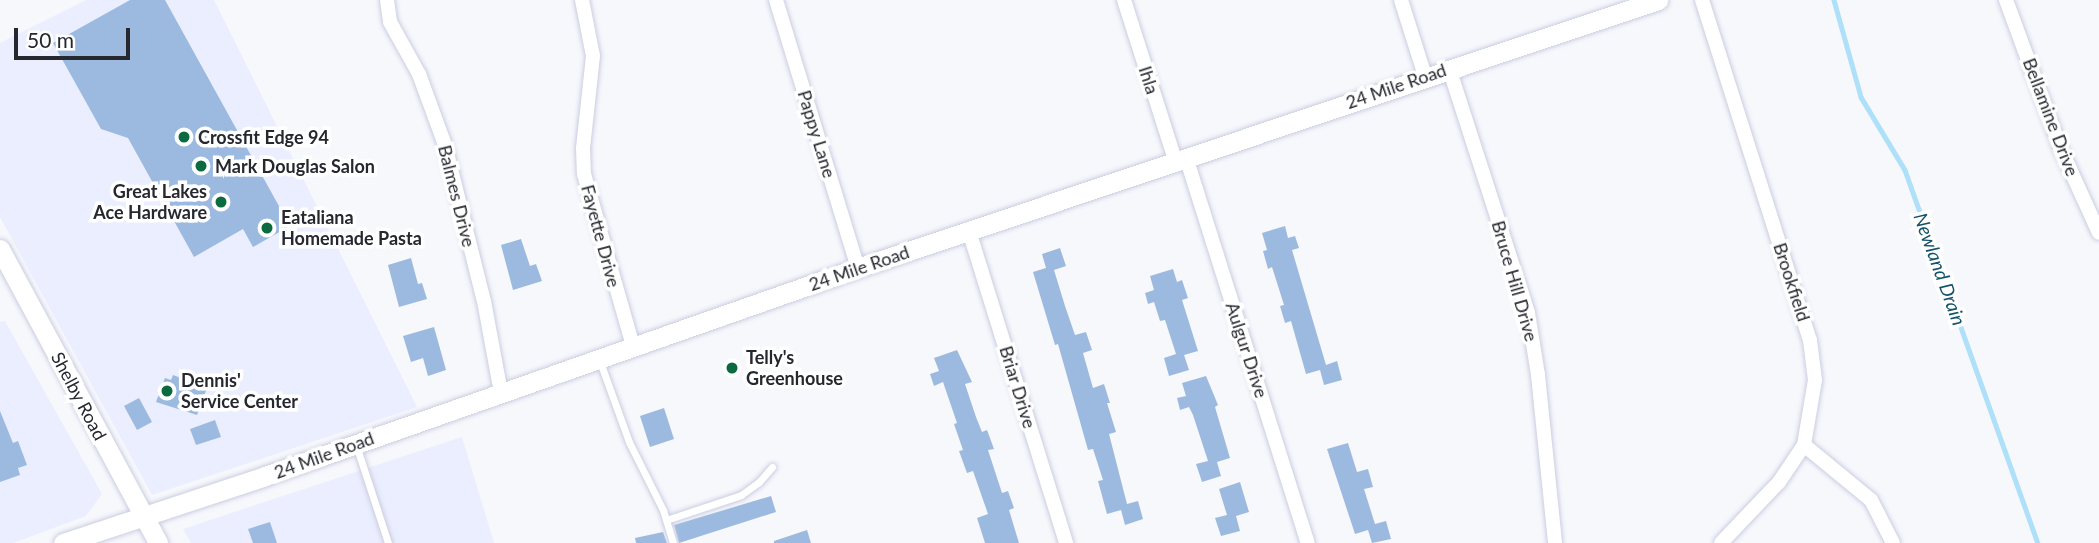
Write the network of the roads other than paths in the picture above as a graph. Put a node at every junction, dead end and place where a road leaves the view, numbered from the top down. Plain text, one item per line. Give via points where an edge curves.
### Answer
1 (582, 0) edge
2 (776, 0) edge
3 (1124, 0) edge
4 (1401, 0) edge
5 (1658, 0) edge
6 (1702, 0) edge
7 (2006, 0) edge
8 (386, 4) edge
9 (1449, 68) junction
10 (1425, 76) junction
11 (1181, 158) junction
12 (969, 231) junction
13 (2099, 233) edge
14 (0, 249) edge
15 (858, 268) junction
16 (633, 346) junction
17 (598, 359) junction
18 (501, 393) junction
19 (355, 444) junction
20 (1804, 445) junction
21 (772, 467) dead end
22 (143, 516) junction
23 (666, 520) junction
24 (63, 543) edge
25 (158, 543) edge
26 (388, 543) edge
27 (673, 543) edge
28 (1066, 543) edge
29 (1308, 543) edge
30 (1555, 543) edge
31 (1721, 543) edge
32 (1893, 543) edge

1 - 16 street, Fayette Drive via 593,56 584,174
2 - 15 street, Pappy Lane
3 - 11 street, Ihla
4 - 10 street
5 - 9 street, 24 Mile Road
6 - 20 street, Brookfield via 1811,340 1815,394
7 - 13 street, Bellamine Drive via 2060,147
8 - 18 street, Balmes Drive via 445,145 484,301
9 - 10 street, 24 Mile Road
9 - 30 street, Bruce Hill Drive via 1528,313
10 - 11 street, 24 Mile Road
11 - 12 street, 24 Mile Road
11 - 29 street, Aulgur Drive
12 - 15 street, 24 Mile Road
12 - 28 street, Briar Drive
14 - 22 street, Shelby Road
15 - 16 street, 24 Mile Road
16 - 17 street, 24 Mile Road
17 - 18 street, 24 Mile Road
17 - 23 lane
18 - 19 street, 24 Mile Road
19 - 22 street, 24 Mile Road
19 - 26 lane
20 - 31 street, Brookfield via 1779,482
20 - 32 street via 1871,500
21 - 23 lane via 741,495
22 - 24 street, 24 Mile Road
22 - 25 street, Shelby Road
23 - 27 lane

